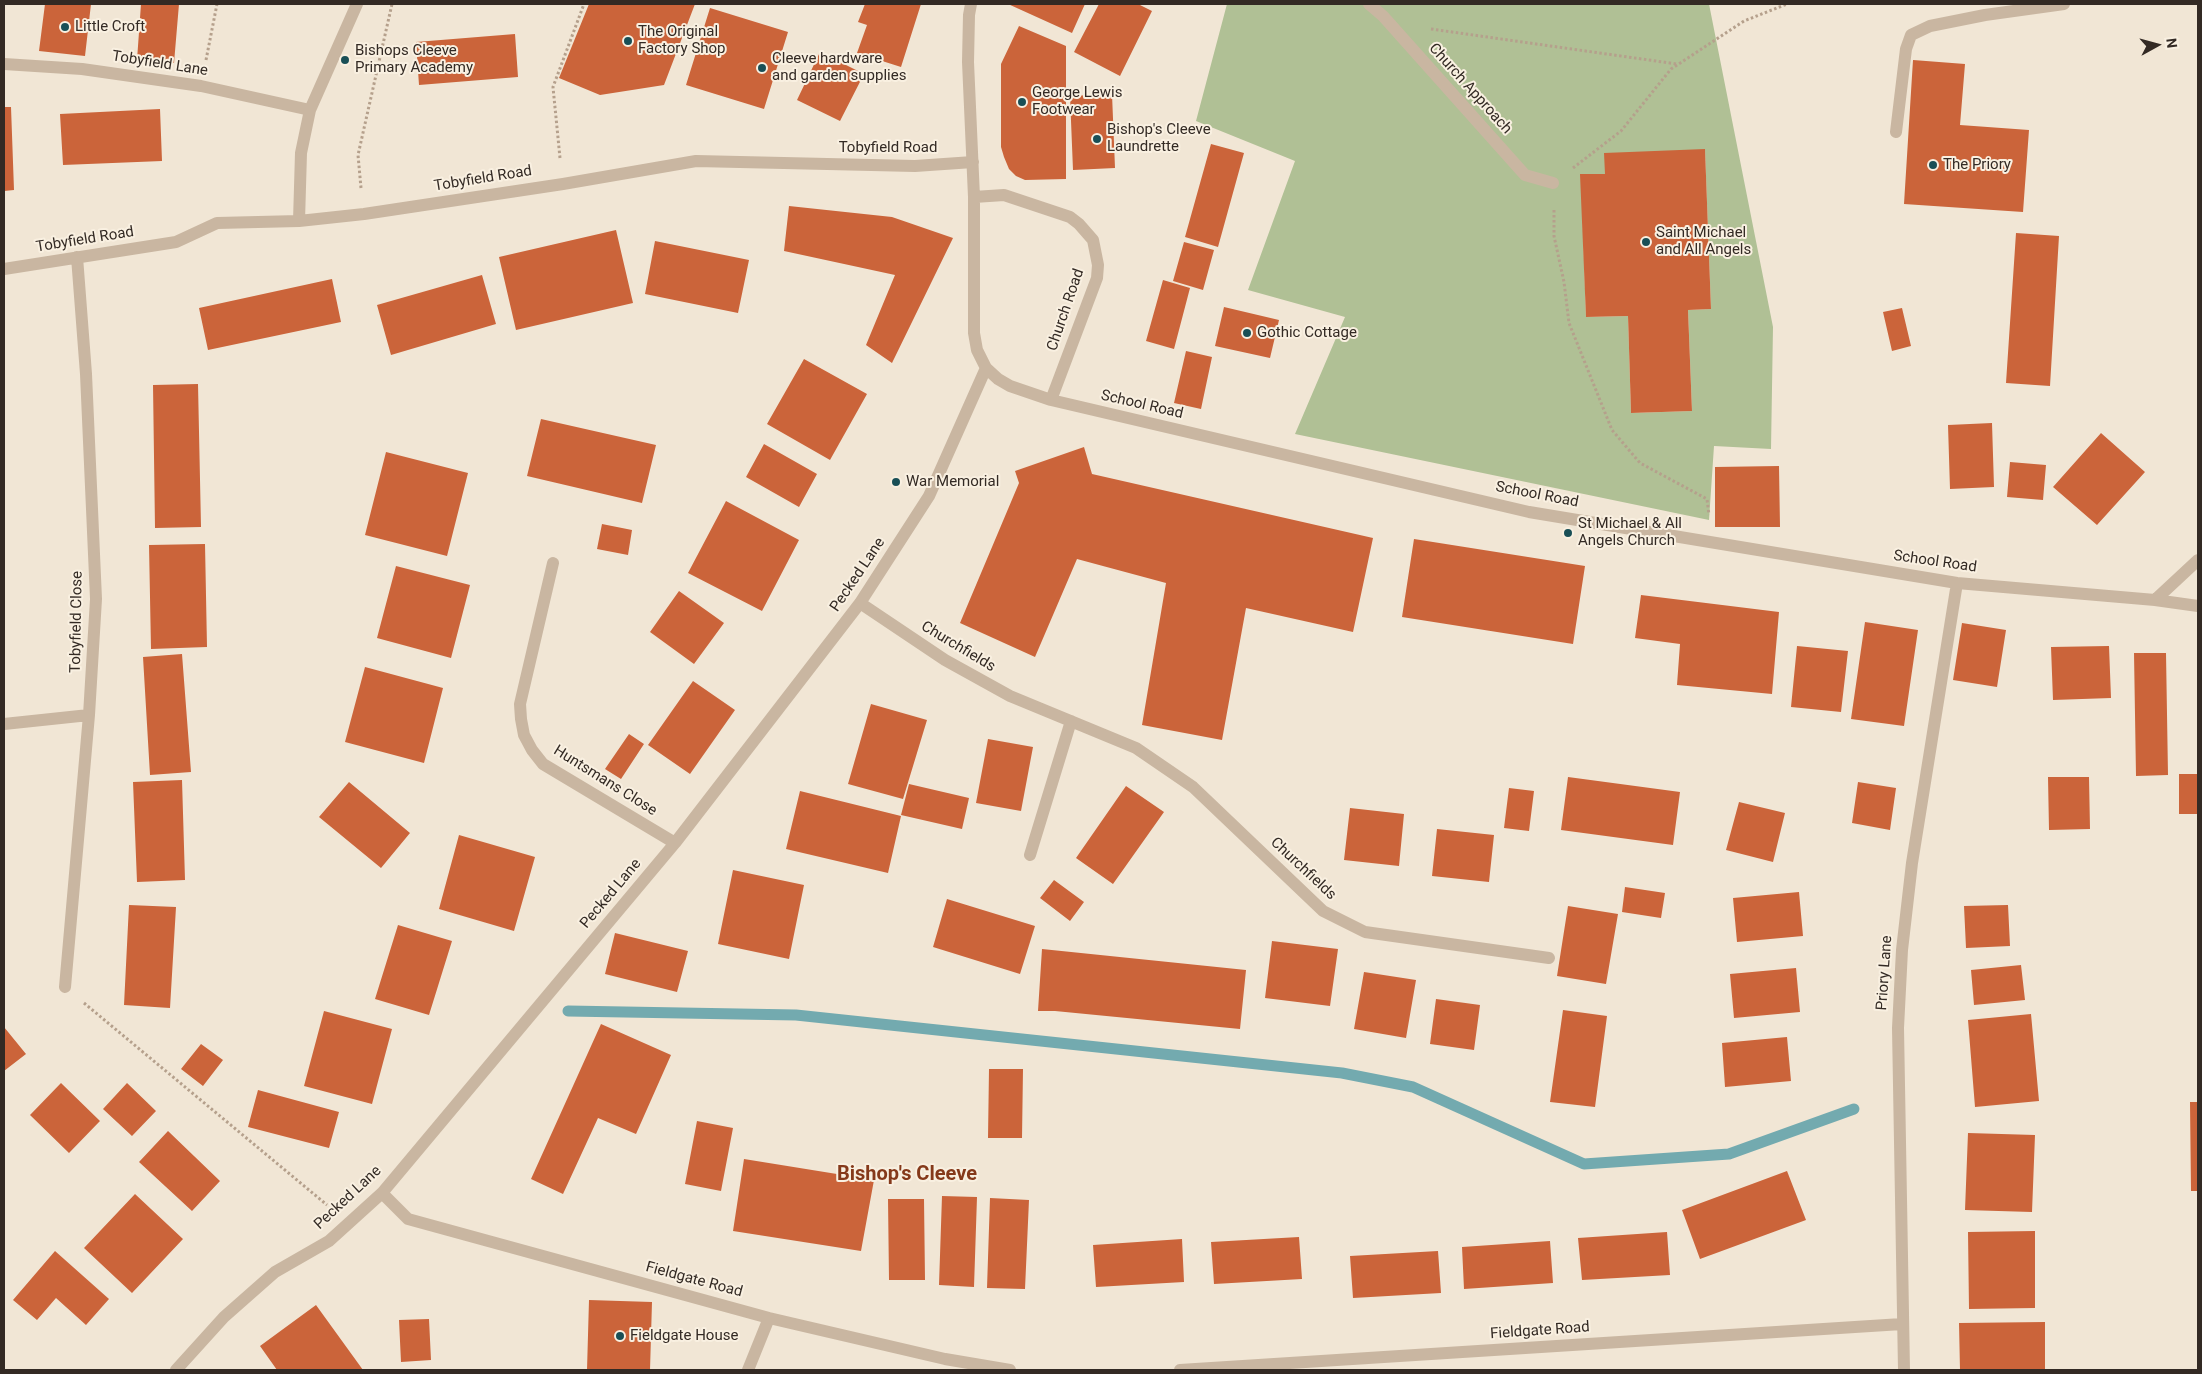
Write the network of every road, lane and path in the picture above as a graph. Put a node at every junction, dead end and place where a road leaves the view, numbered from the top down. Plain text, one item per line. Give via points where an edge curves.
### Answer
1 (217, 4) edge
2 (356, 4) edge
3 (392, 4) edge
4 (584, 4) edge
5 (971, 4) edge
6 (1369, 4) edge
7 (1787, 4) edge
8 (2064, 4) edge
9 (1390, 24) junction
10 (4, 64) edge
11 (1678, 64) junction
12 (201, 86) junction
13 (310, 110) junction
14 (1896, 132) dead end
15 (973, 162) junction
16 (1554, 182) joint
17 (563, 184) junction
18 (974, 197) junction
19 (1554, 207) dead end
20 (364, 214) junction
21 (299, 221) junction
22 (76, 258) junction
23 (4, 269) edge
24 (986, 368) junction
25 (1051, 400) junction
26 (1713, 543) junction
27 (2198, 560) edge
28 (553, 563) dead end
29 (1957, 583) junction
30 (2155, 600) junction
31 (860, 603) junction
32 (2198, 606) edge
33 (89, 715) junction
34 (1071, 721) junction
35 (4, 724) edge
36 (675, 843) junction
37 (1030, 855) dead end
38 (1549, 958) dead end
39 (65, 986) joint
40 (382, 1193) junction
41 (348, 1223) junction
42 (770, 1318) junction
43 (1902, 1324) junction
44 (176, 1370) edge
45 (748, 1370) edge
46 (1010, 1370) edge
47 (1180, 1370) edge
48 (1904, 1370) edge

1 - 12 path
2 - 13 street
3 - 20 path via 358,155
4 - 17 path via 553,87
5 - 15 street via 968,62
6 - 9 street, Church Approach
7 - 11 path via 1744,21
8 - 14 street via 1948,22 1911,35 1906,49
9 - 11 path
9 - 16 street, Church Approach via 1525,175
10 - 12 street, Tobyfield Lane via 82,69
11 - 16 path via 1621,131
12 - 13 street, Tobyfield Lane
13 - 21 street via 301,153
15 - 17 street, Tobyfield Road via 915,166 696,161
15 - 18 street
17 - 20 street, Tobyfield Road
18 - 24 street via 974,333 977,350
18 - 25 street, Church Road via 1004,195 1070,217 1093,240 1097,278
19 - 26 path via 1554,236 1569,323 1612,430 1640,463 1707,499
20 - 21 street, Tobyfield Road
21 - 22 street, Tobyfield Road via 217,222 176,242
22 - 23 street, Tobyfield Road
22 - 33 street, Tobyfield Close via 86,374 96,599
24 - 25 street, School Road via 1010,386
24 - 31 street, Pecked Lane via 929,496
25 - 26 street, School Road via 1529,512
26 - 29 street, School Road
27 - 30 street
28 - 36 street, Huntsmans Close via 520,704 524,734 543,764
29 - 30 street, School Road
29 - 43 street, Priory Lane via 1912,863 1902,950 1898,1028
30 - 32 street, School Road
31 - 34 street, Churchfields via 945,660 1010,696
31 - 36 street, Pecked Lane
33 - 35 street
33 - 39 street, Tobyfield Close
34 - 37 street
34 - 38 street, Churchfields via 1136,748 1193,787 1323,911 1366,932
36 - 40 street, Pecked Lane
39 - 41 path
40 - 41 street, Pecked Lane
40 - 42 street, Fieldgate Road via 408,1219
41 - 44 street, Pecked Lane via 328,1241 274,1272 224,1317
42 - 45 street
42 - 46 street, Fieldgate Road via 945,1359
43 - 47 street, Fieldgate Road
43 - 48 street, Priory Lane

